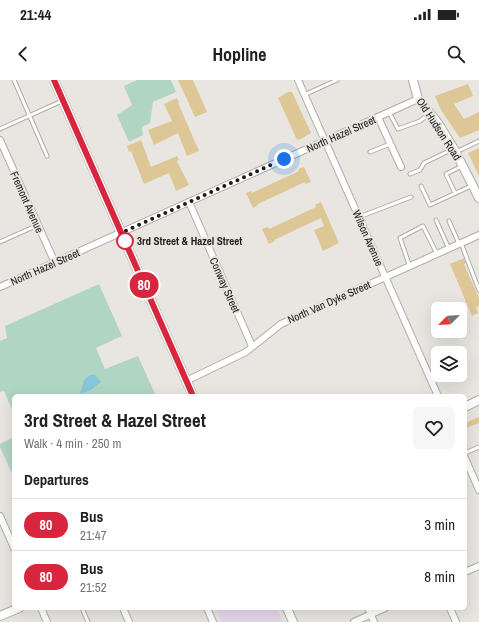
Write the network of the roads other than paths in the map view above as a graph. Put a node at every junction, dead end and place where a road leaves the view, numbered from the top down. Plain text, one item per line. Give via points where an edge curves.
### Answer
1 (14, 80) edge
2 (54, 80) edge
3 (298, 80) edge
4 (336, 80) edge
5 (413, 80) edge
6 (304, 95) junction
7 (418, 99) junction
8 (63, 100) junction
9 (389, 112) junction
10 (431, 113) junction
11 (29, 115) junction
12 (378, 117) junction
13 (0, 129) edge
14 (0, 140) edge
15 (325, 141) junction
16 (479, 141) edge
17 (390, 144) junction
18 (455, 150) junction
19 (370, 152) dead end
20 (47, 156) dead end
21 (463, 165) junction
22 (400, 167) dead end
23 (410, 174) dead end
24 (421, 186) dead end
25 (475, 187) edge
26 (455, 193) junction
27 (411, 197) dead end
28 (479, 198) edge
29 (189, 202) junction
30 (359, 217) junction
31 (436, 220) dead end
32 (449, 221) dead end
33 (38, 225) junction
34 (121, 233) junction
35 (479, 235) edge
36 (0, 236) edge
37 (1, 241) edge
38 (460, 244) junction
39 (449, 249) junction
40 (437, 255) junction
41 (55, 263) junction
42 (410, 267) junction
43 (386, 277) junction
44 (0, 287) edge
45 (479, 290) edge
46 (252, 346) junction
47 (186, 381) junction
48 (192, 394) edge
49 (437, 394) edge
50 (479, 400) edge
51 (467, 405) edge
52 (479, 447) edge
53 (467, 452) edge
54 (467, 463) edge
55 (479, 490) edge
56 (0, 516) edge
57 (12, 543) edge
58 (479, 566) edge
59 (467, 571) edge
60 (16, 610) edge
61 (42, 610) edge
62 (83, 610) edge
63 (123, 610) edge
64 (208, 610) edge
65 (288, 610) edge
66 (369, 610) edge
67 (381, 610) edge
68 (451, 610) edge
69 (371, 614) junction
70 (2, 618) edge
71 (47, 622) edge
72 (88, 622) edge
73 (129, 622) edge
74 (213, 622) edge
75 (293, 622) edge
76 (354, 622) edge
77 (374, 622) edge
78 (456, 622) edge

1 - 11 lane
2 - 8 street
3 - 6 street, Wilson Avenue
4 - 6 lane
5 - 7 street, Old Hudson Road
6 - 15 street, Wilson Avenue
7 - 9 street, North Hazel Street
7 - 10 street, Old Hudson Road
8 - 11 lane
8 - 34 street
9 - 10 lane via 398,129 420,121
9 - 12 street, North Hazel Street
10 - 18 street, Old Hudson Road
11 - 13 lane
11 - 20 lane
12 - 15 street, North Hazel Street
12 - 17 street
14 - 33 street, Fremont Avenue
15 - 29 street, North Hazel Street
15 - 30 street, Wilson Avenue
16 - 18 lane
17 - 19 lane
17 - 22 street
18 - 21 street, Old Hudson Road
18 - 23 lane via 424,163 420,170
21 - 25 street, Old Hudson Road
21 - 26 lane via 446,174
24 - 26 lane via 430,205
25 - 26 lane
25 - 28 street, Old Hudson Road
27 - 30 lane
29 - 34 street, North Hazel Street
29 - 46 street, Conway Street
30 - 43 street, Wilson Avenue
31 - 39 lane
32 - 38 lane
33 - 37 lane
33 - 41 street, Fremont Avenue
34 - 41 street, North Hazel Street
34 - 47 street
35 - 38 street, North Van Dyke Street
36 - 37 lane
38 - 39 street, North Van Dyke Street
38 - 45 lane
39 - 40 street, North Van Dyke Street
40 - 42 street, North Van Dyke Street
40 - 42 lane via 423,226 400,238
41 - 44 street, North Hazel Street
42 - 43 street, North Van Dyke Street
43 - 46 street, North Van Dyke Street via 281,324
43 - 49 street, Wilson Avenue
46 - 47 street, North Van Dyke Street via 246,352
47 - 48 street
50 - 51 street
52 - 53 lane
54 - 55 street
56 - 57 street
58 - 59 street
60 - 70 street
61 - 71 street
62 - 72 lane
63 - 73 street
64 - 74 street
65 - 75 street
66 - 69 street
67 - 69 street
68 - 78 street
69 - 76 street
69 - 77 street

